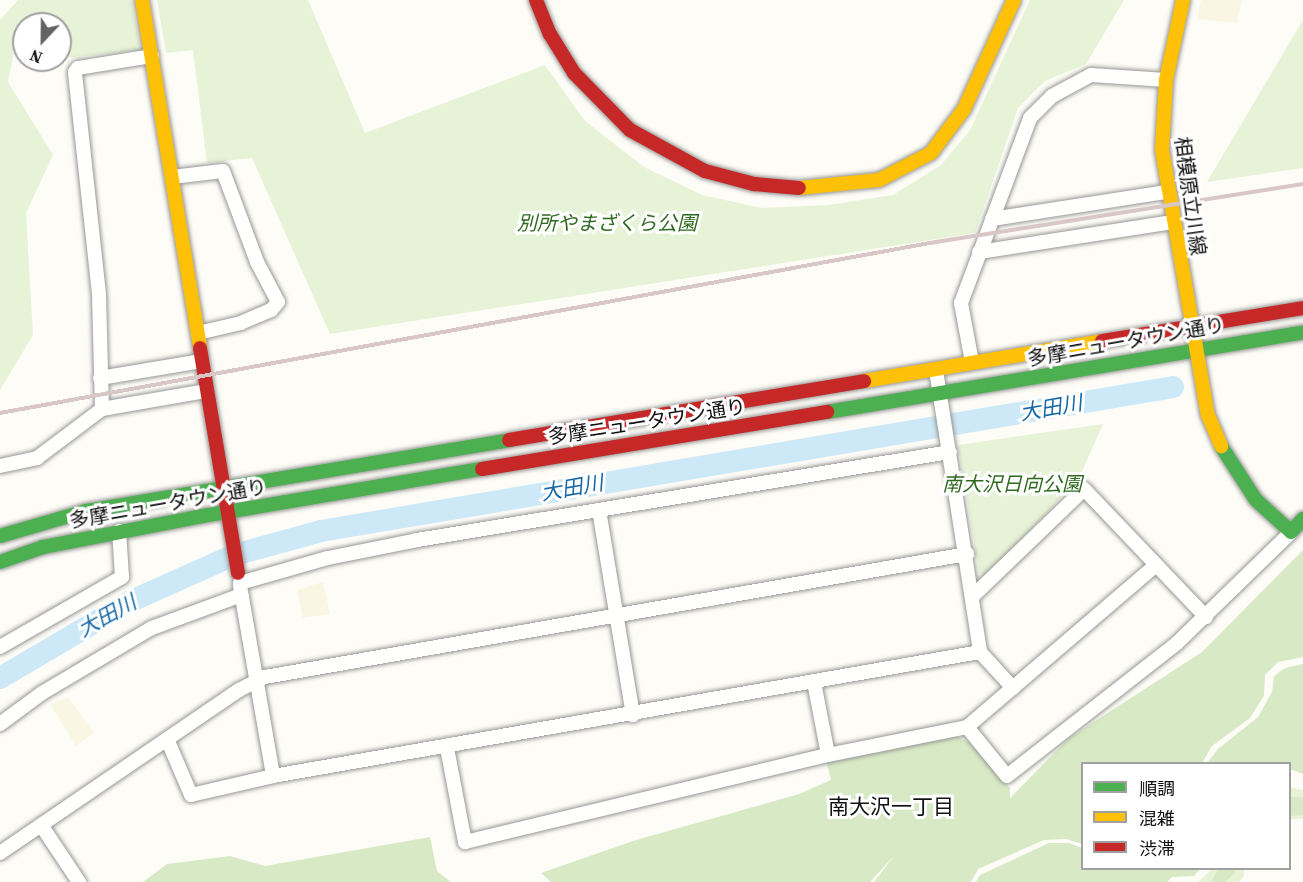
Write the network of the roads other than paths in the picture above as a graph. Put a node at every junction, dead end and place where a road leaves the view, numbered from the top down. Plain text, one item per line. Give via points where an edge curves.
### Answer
1 (142, 0) edge
2 (536, 0) edge
3 (1014, 0) edge
4 (1183, 0) edge
5 (152, 56) junction
6 (1166, 80) junction
7 (172, 177) junction
8 (1167, 192) junction
9 (992, 219) junction
10 (1173, 222) junction
11 (979, 252) junction
12 (1303, 308) edge
13 (1191, 327) junction
14 (1303, 332) edge
15 (198, 333) junction
16 (1195, 350) junction
17 (202, 361) junction
18 (972, 362) junction
19 (936, 370) junction
20 (100, 378) junction
21 (206, 390) junction
22 (940, 393) junction
23 (102, 409) junction
24 (949, 447) junction
25 (0, 466) edge
26 (224, 489) junction
27 (599, 510) junction
28 (228, 512) junction
29 (1303, 519) edge
30 (119, 531) junction
31 (1291, 532) junction
32 (0, 536) edge
33 (967, 554) junction
34 (0, 562) edge
35 (1156, 565) junction
36 (240, 584) junction
37 (973, 596) junction
38 (617, 617) junction
39 (1206, 617) junction
40 (0, 647) edge
41 (980, 652) junction
42 (256, 681) junction
43 (814, 682) junction
44 (1013, 688) junction
45 (633, 715) junction
46 (0, 724) edge
47 (967, 727) junction
48 (167, 739) junction
49 (447, 748) junction
50 (828, 755) junction
51 (273, 776) junction
52 (41, 825) junction
53 (0, 853) edge
54 (79, 882) edge

1 - 5 main road
2 - 3 main road via 550,34 574,73 630,130 705,171 753,184 796,188 879,180 931,153 964,109
4 - 6 main road, 相模原立川線
5 - 7 main road
5 - 20 street via 78,68 75,72 99,294
6 - 8 main road, 相模原立川線 via 1161,134
6 - 9 street via 1090,75 1052,96 1030,118
7 - 15 main road
7 - 15 street via 223,171 256,262 278,302 271,310 241,323
8 - 9 street
8 - 10 main road, 相模原立川線
9 - 11 street
10 - 11 street
10 - 13 main road, 相模原立川線
11 - 18 street via 961,303
12 - 13 main road, 多摩ニュータウン通り
13 - 16 main road, 相模原立川線
13 - 18 main road, 多摩ニュータウン通り
14 - 16 main road, 多摩ニュータウン通り
15 - 17 main road
16 - 22 main road, 多摩ニュータウン通り
16 - 31 main road, 相模原立川線 via 1208,415 1226,459 1256,500
17 - 20 street
17 - 21 main road
18 - 19 main road, 多摩ニュータウン通り
19 - 22 street
19 - 26 main road, 多摩ニュータウン通り
20 - 23 street
21 - 23 street
21 - 26 main road
22 - 24 street
22 - 28 main road, 多摩ニュータウン通り
23 - 25 street via 37,458
24 - 27 street
24 - 33 street
26 - 28 main road
26 - 32 main road, 多摩ニュータウン通り via 86,511
27 - 36 street via 328,558
27 - 38 street
28 - 30 main road, 多摩ニュータウン通り
28 - 36 main road
29 - 31 main road
30 - 34 main road, 多摩ニュータウン通り via 43,547
30 - 40 street via 122,577
31 - 39 street
33 - 37 street
33 - 38 street
35 - 37 street via 1084,489
35 - 39 street
35 - 44 street
36 - 42 street
36 - 46 street via 152,628 42,693
37 - 41 street
38 - 42 street
38 - 45 street
39 - 47 street via 1007,776
41 - 43 street
41 - 44 street
42 - 48 street
42 - 51 street
43 - 45 street
43 - 50 street
44 - 47 street
45 - 49 street
47 - 50 street
48 - 51 street via 191,795
48 - 52 street
49 - 50 street via 465,842
49 - 51 street
52 - 53 street
52 - 54 street

